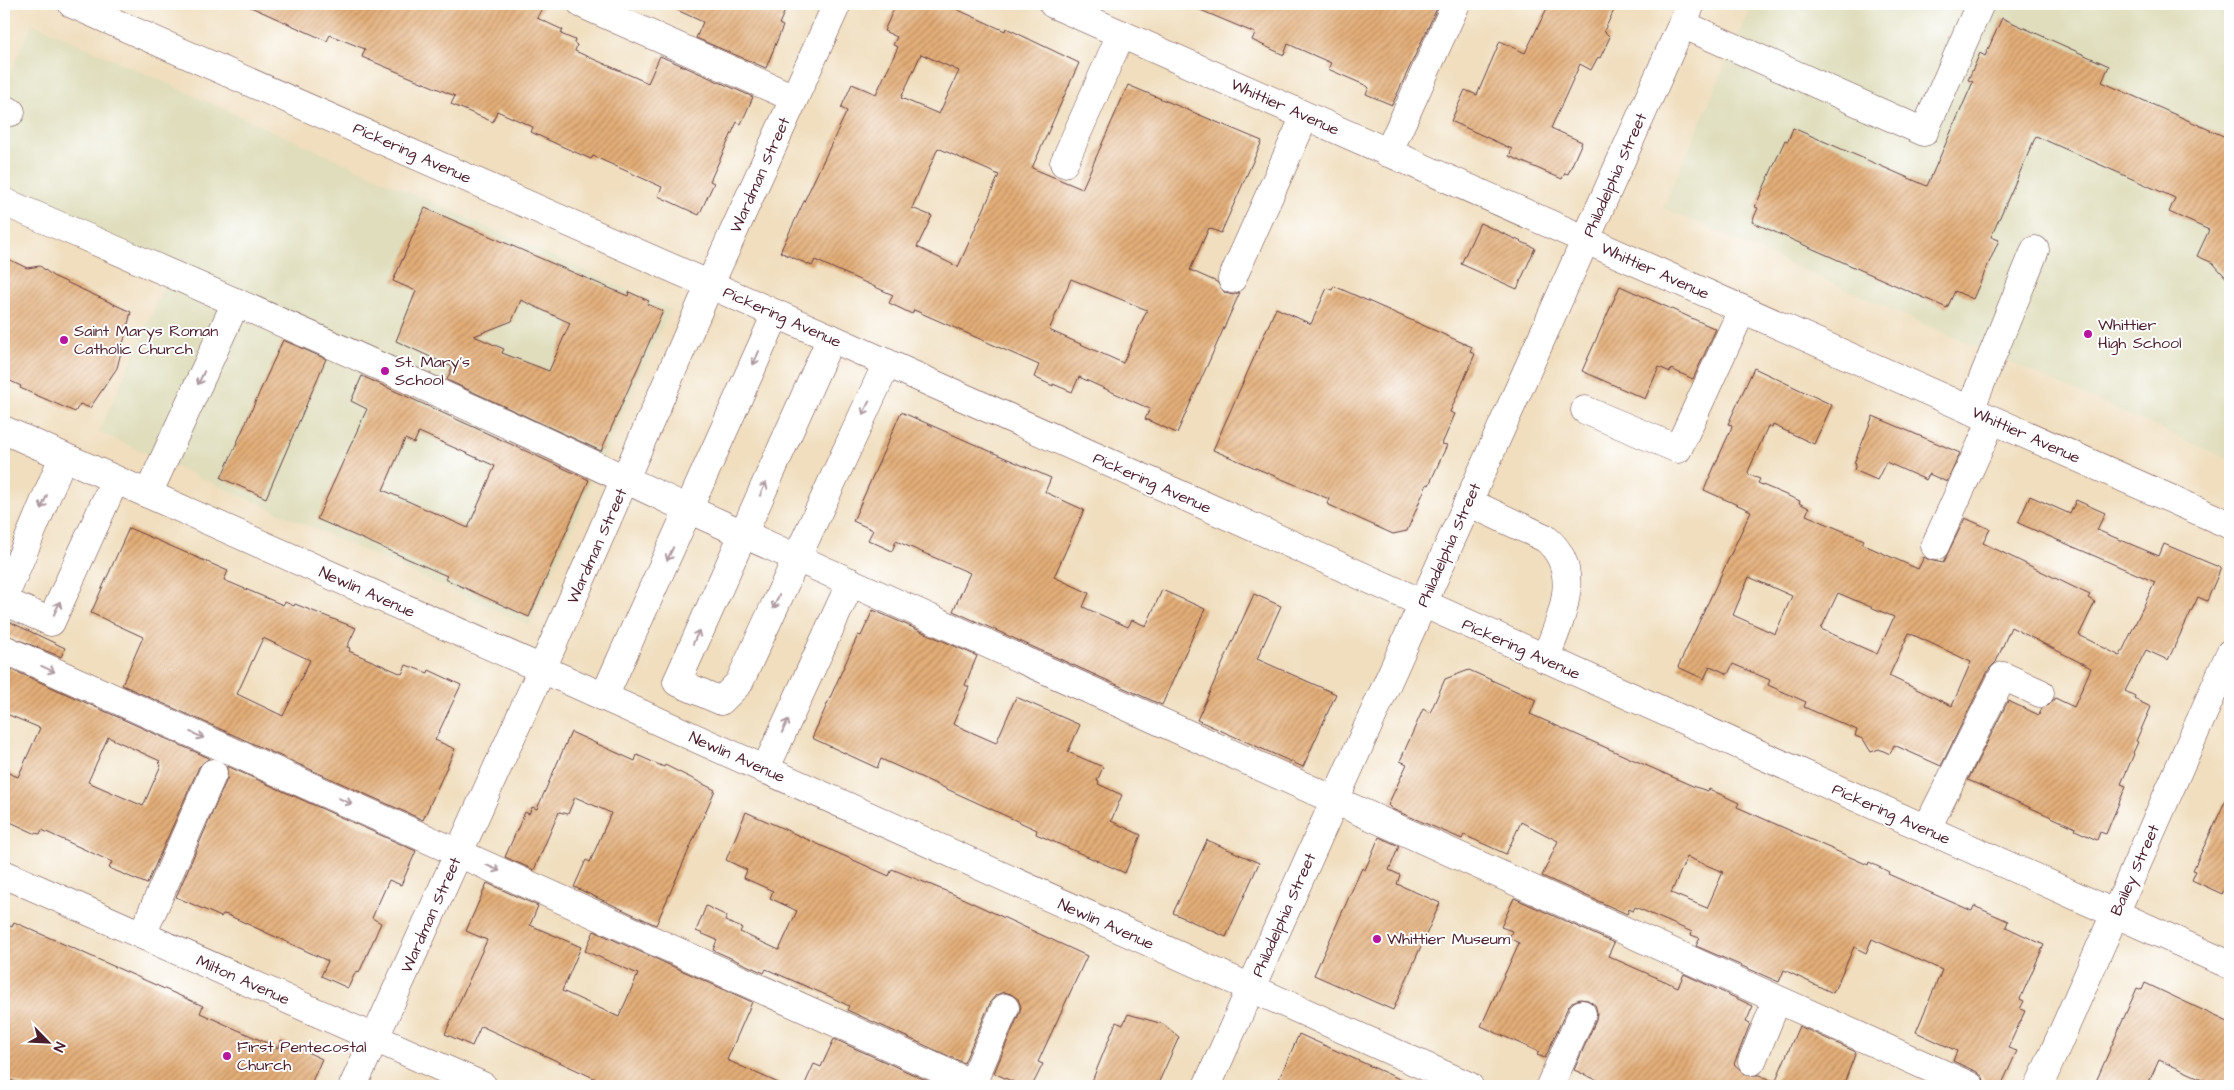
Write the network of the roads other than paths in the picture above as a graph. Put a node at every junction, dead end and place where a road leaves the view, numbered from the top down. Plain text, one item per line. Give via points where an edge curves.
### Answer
1 (72, 4) edge
2 (582, 4) edge
3 (837, 4) edge
4 (1053, 4) edge
5 (1456, 4) edge
6 (1980, 4) edge
7 (1687, 14) edge
8 (1121, 34) junction
9 (794, 98) junction
10 (1305, 116) junction
11 (1388, 153) junction
12 (1064, 162) dead end
13 (4, 202) edge
14 (1586, 240) junction
15 (2035, 250) dead end
16 (1232, 279) dead end
17 (710, 284) junction
18 (236, 302) junction
19 (1742, 310) junction
20 (776, 314) junction
21 (831, 338) junction
22 (886, 363) junction
23 (1585, 410) dead end
24 (1981, 415) junction
25 (4, 430) edge
26 (63, 457) junction
27 (626, 479) junction
28 (116, 480) junction
29 (148, 494) junction
30 (1468, 502) junction
31 (690, 510) junction
32 (2230, 525) edge
33 (742, 533) junction
34 (1935, 546) dead end
35 (796, 557) junction
36 (851, 582) junction
37 (4, 598) edge
38 (4, 602) edge
39 (1423, 604) junction
40 (4, 649) edge
41 (2230, 653) edge
42 (1545, 659) junction
43 (542, 669) junction
44 (2040, 693) dead end
45 (604, 697) junction
46 (765, 770) junction
47 (213, 773) dead end
48 (1335, 800) junction
49 (1926, 830) junction
50 (459, 852) junction
51 (4, 874) edge
52 (2116, 914) junction
53 (142, 935) junction
54 (2230, 965) edge
55 (1250, 990) junction
56 (1777, 1000) junction
57 (1005, 1008) dead end
58 (1582, 1014) dead end
59 (375, 1039) junction
60 (1752, 1061) dead end
61 (1432, 1079) edge
62 (975, 1085) edge
63 (353, 1086) edge
64 (482, 1086) edge
65 (1207, 1086) edge
66 (1469, 1086) edge
67 (1550, 1086) edge
68 (1970, 1086) edge
69 (2040, 1086) edge

1 - 17 street, Pickering Avenue
2 - 9 street
3 - 9 street, Wardman Street
4 - 8 street, Whittier Avenue
5 - 11 street
6 - 7 street via 1924,132
7 - 14 street, Philadelphia Street
8 - 10 street, Whittier Avenue
8 - 12 street
9 - 17 street, Wardman Street
10 - 11 street, Whittier Avenue
10 - 16 street
11 - 14 street, Whittier Avenue
13 - 18 street
14 - 19 street, Whittier Avenue
14 - 30 street, Philadelphia Street
15 - 24 street
17 - 20 street, Pickering Avenue
17 - 27 street, Wardman Street
18 - 27 street
18 -> 29 street
19 - 23 street via 1678,449
19 - 24 street, Whittier Avenue
20 - 21 street, Pickering Avenue
20 -> 31 street
21 - 22 street, Pickering Avenue
33 -> 21 street
22 -> 35 street
22 - 39 street, Pickering Avenue
24 - 32 street, Whittier Avenue
24 - 34 street
25 - 26 street, Newlin Avenue
26 - 28 street, Newlin Avenue
26 -> 37 street
27 - 31 street
27 - 43 street, Wardman Street
28 - 29 street, Newlin Avenue
38 -> 28 street via 51,622
29 - 43 street, Newlin Avenue
30 - 39 street, Philadelphia Street
30 - 42 street via 1545,538 1556,547 1566,576 1566,592 1563,611
31 - 33 street
31 -> 45 street
33 - 35 street
35 -> 33 street via 739,682 721,701 677,682
35 - 36 street
46 -> 36 street
36 - 48 street
39 - 42 street, Pickering Avenue
39 - 48 street, Philadelphia Street
40 -> 50 street
41 - 52 street, Bailey Street
42 - 49 street, Pickering Avenue
43 - 45 street, Newlin Avenue
43 - 50 street, Wardman Street
44 - 49 street via 2003,676
45 - 46 street, Newlin Avenue
46 - 55 street, Newlin Avenue
47 - 53 street
48 - 55 street, Philadelphia Street
48 - 56 street
49 - 52 street, Pickering Avenue
50 - 59 street, Wardman Street
50 -> 62 street
51 - 53 street, Milton Avenue
52 - 54 street, Pickering Avenue
52 - 69 street, Bailey Street
53 - 59 street, Milton Avenue
55 - 61 street, Newlin Avenue
55 - 65 street, Philadelphia Street
56 - 60 street
56 - 68 street
57 - 62 street
58 - 67 street
59 - 63 street, Wardman Street
59 - 64 street, Milton Avenue
61 - 66 street, Newlin Avenue

